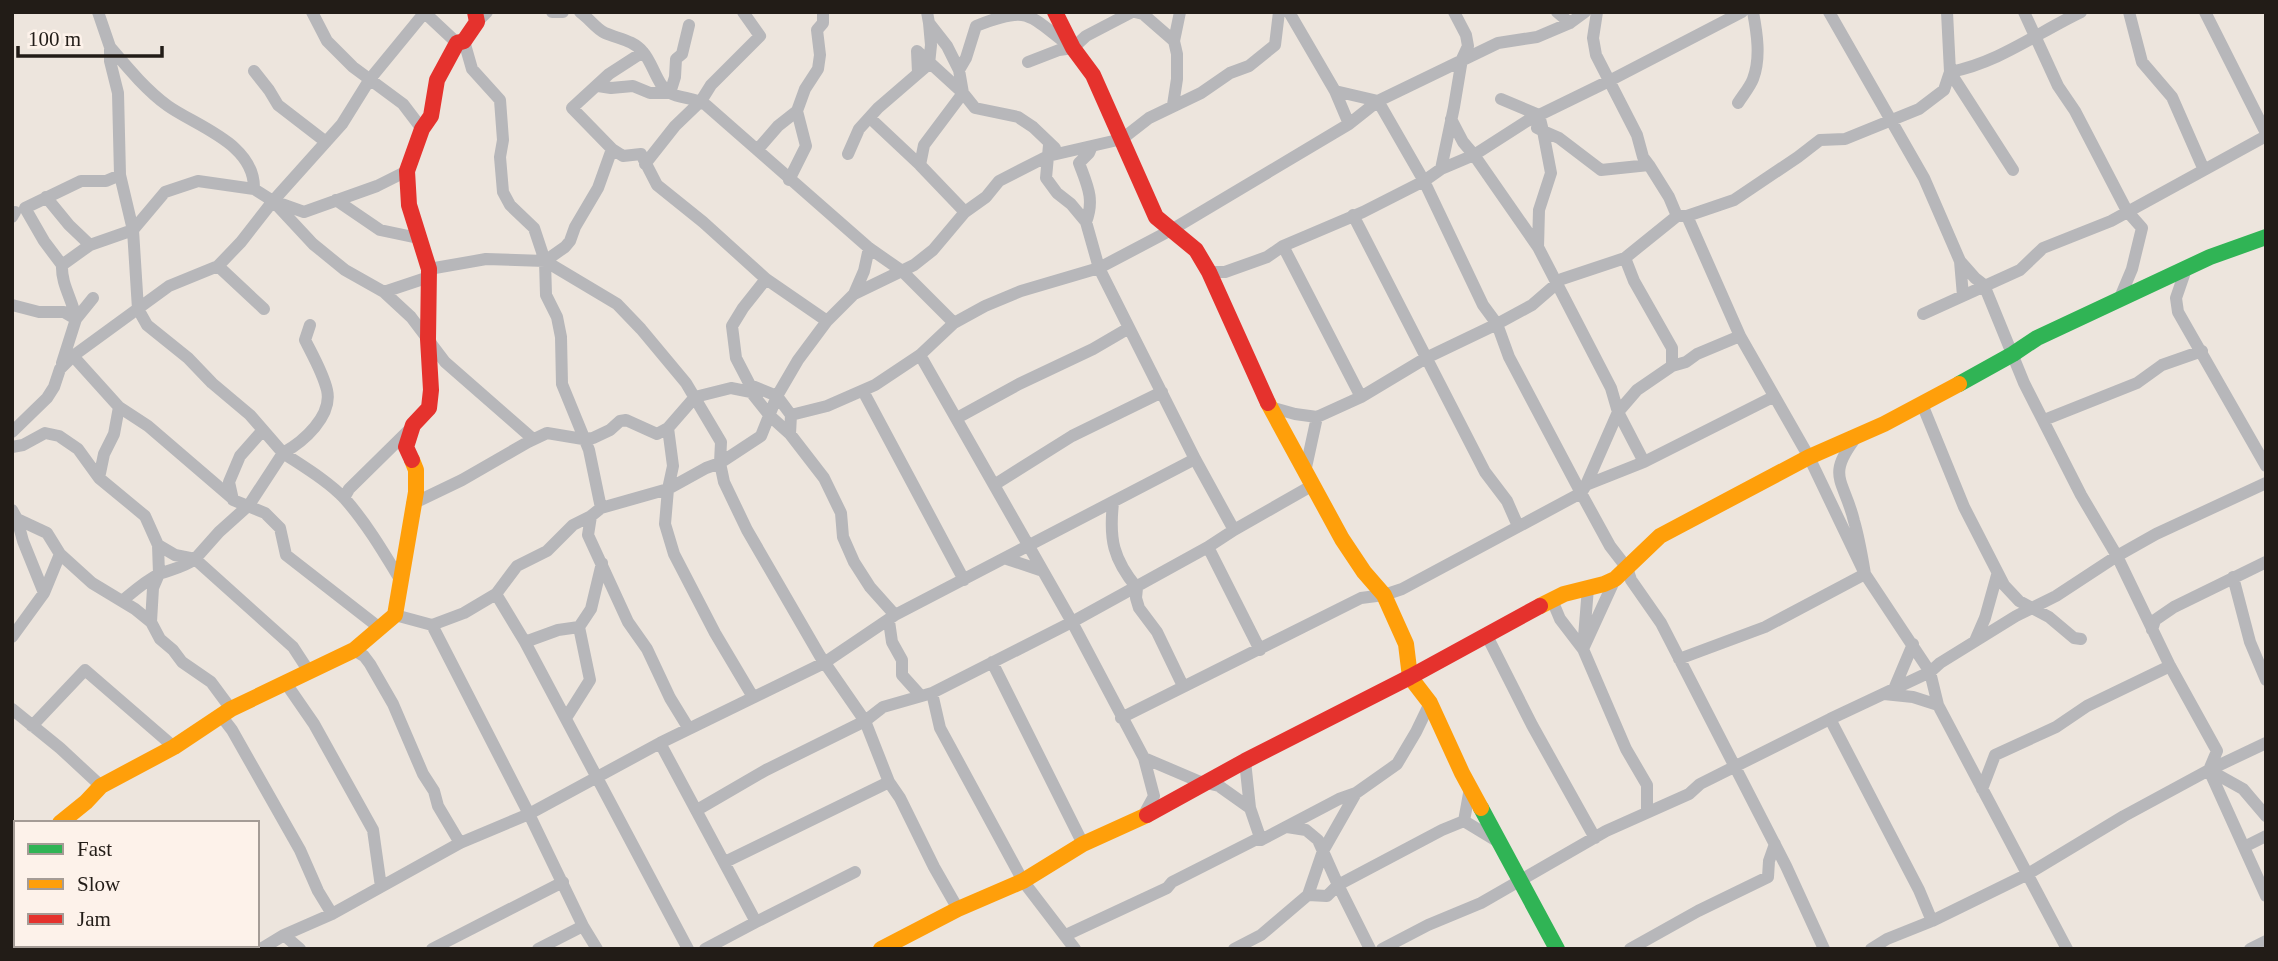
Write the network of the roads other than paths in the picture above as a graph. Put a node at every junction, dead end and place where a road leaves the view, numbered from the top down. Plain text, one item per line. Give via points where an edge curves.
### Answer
1 (98, 12) edge
2 (313, 12) edge
3 (552, 12) edge
4 (563, 12) edge
5 (580, 12) edge
6 (743, 12) edge
7 (834, 12) edge
8 (1055, 12) edge
9 (1134, 12) edge
10 (1180, 12) edge
11 (1279, 12) edge
12 (1289, 12) edge
13 (1454, 12) edge
14 (1558, 12) edge
15 (1585, 12) edge
16 (1597, 12) edge
17 (1742, 12) edge
18 (1753, 12) edge
19 (1829, 12) edge
20 (1947, 12) edge
21 (2024, 12) edge
22 (2081, 12) edge
23 (2129, 12) edge
24 (2205, 12) edge
25 (421, 14) edge
26 (480, 16) edge
27 (823, 18) edge
28 (928, 18) edge
29 (1570, 23) junction
30 (689, 25) dead end
31 (2035, 36) junction
32 (1174, 41) junction
33 (460, 42) junction
34 (110, 47) junction
35 (1073, 48) junction
36 (643, 52) junction
37 (1462, 59) junction
38 (1028, 62) dead end
39 (929, 64) junction
40 (959, 70) junction
41 (254, 71) dead end
42 (1950, 72) junction
43 (370, 79) junction
44 (1609, 81) junction
45 (598, 86) junction
46 (1335, 91) junction
47 (670, 93) junction
48 (963, 93) junction
49 (1502, 99) dead end
50 (701, 101) junction
51 (1378, 101) junction
52 (1738, 103) dead end
53 (1173, 105) junction
54 (797, 111) junction
55 (1539, 115) junction
56 (871, 119) junction
57 (1451, 119) junction
58 (1527, 121) junction
59 (1891, 122) junction
60 (1349, 124) junction
61 (422, 129) junction
62 (1543, 131) junction
63 (2266, 134) edge
64 (1122, 139) junction
65 (327, 142) junction
66 (1092, 146) junction
67 (612, 149) junction
68 (758, 149) junction
69 (1049, 151) junction
70 (848, 154) dead end
71 (1474, 155) junction
72 (645, 164) junction
73 (920, 165) junction
74 (1649, 165) junction
75 (1023, 168) junction
76 (1441, 169) junction
77 (2013, 170) dead end
78 (2204, 170) junction
79 (407, 171) junction
80 (120, 175) junction
81 (1046, 178) junction
82 (789, 180) junction
83 (1424, 181) junction
84 (254, 189) junction
85 (46, 197) junction
86 (336, 200) junction
87 (273, 201) junction
88 (2127, 211) junction
89 (16, 212) edge
90 (965, 212) junction
91 (1353, 215) junction
92 (1682, 216) junction
93 (1156, 217) junction
94 (1086, 222) junction
95 (1173, 229) junction
96 (133, 230) junction
97 (2266, 237) edge
98 (418, 238) junction
99 (1153, 239) junction
100 (90, 245) junction
101 (1283, 246) junction
102 (1538, 247) junction
103 (869, 248) junction
104 (1625, 258) junction
105 (545, 261) junction
106 (1960, 261) junction
107 (62, 265) junction
108 (218, 266) junction
109 (1099, 268) junction
110 (2186, 268) junction
111 (902, 271) junction
112 (1209, 272) junction
113 (429, 273) junction
114 (766, 279) junction
115 (1557, 282) junction
116 (1984, 285) junction
117 (384, 292) junction
118 (854, 294) junction
119 (1963, 296) junction
120 (93, 298) dead end
121 (2119, 300) junction
122 (12, 304) edge
123 (138, 309) junction
124 (264, 309) dead end
125 (1923, 314) dead end
126 (76, 318) junction
127 (827, 321) junction
128 (954, 323) junction
129 (1497, 324) junction
130 (310, 325) dead end
131 (1129, 328) junction
132 (1740, 336) junction
133 (428, 339) junction
134 (2202, 351) junction
135 (2013, 354) junction
136 (920, 355) junction
137 (73, 356) junction
138 (1426, 358) junction
139 (1672, 366) junction
140 (60, 369) junction
141 (863, 391) junction
142 (1162, 392) junction
143 (778, 396) junction
144 (695, 397) junction
145 (1362, 397) junction
146 (1773, 397) junction
147 (1922, 404) junction
148 (119, 407) junction
149 (1270, 407) junction
150 (1618, 412) junction
151 (791, 415) junction
152 (770, 416) junction
153 (957, 418) junction
154 (1317, 418) junction
155 (2044, 420) junction
156 (413, 425) junction
157 (668, 429) junction
158 (263, 430) junction
159 (12, 432) edge
160 (790, 434) junction
161 (1857, 436) junction
162 (533, 439) junction
163 (583, 439) junction
164 (12, 447) edge
165 (283, 453) junction
166 (1809, 457) junction
167 (1195, 459) junction
168 (1644, 462) junction
169 (720, 463) junction
170 (2266, 466) edge
171 (99, 478) junction
172 (1309, 479) junction
173 (2266, 483) edge
174 (994, 485) junction
175 (668, 489) junction
176 (1583, 489) junction
177 (344, 498) junction
178 (233, 500) junction
179 (1113, 503) junction
180 (412, 504) junction
181 (249, 505) junction
182 (596, 512) junction
183 (15, 514) edge
184 (233, 521) junction
185 (1518, 526) junction
186 (1234, 530) junction
187 (158, 545) junction
188 (1208, 547) junction
189 (1028, 548) junction
190 (60, 554) junction
191 (2117, 556) junction
192 (195, 559) junction
193 (1007, 559) junction
194 (2266, 562) edge
195 (602, 563) junction
196 (1040, 570) junction
197 (159, 574) junction
198 (1621, 574) junction
199 (1866, 574) junction
200 (1997, 575) junction
201 (2233, 578) junction
202 (964, 580) junction
203 (401, 581) junction
204 (1137, 588) junction
205 (1588, 588) junction
206 (44, 593) junction
207 (496, 594) junction
208 (1384, 596) junction
209 (1552, 600) junction
210 (122, 601) junction
211 (2030, 609) junction
212 (395, 615) junction
213 (892, 618) junction
214 (151, 622) junction
215 (1072, 622) junction
216 (432, 625) junction
217 (579, 627) junction
218 (381, 629) junction
219 (2152, 630) junction
220 (1487, 636) junction
221 (12, 637) edge
222 (2081, 639) dead end
223 (1975, 641) junction
224 (525, 642) junction
225 (1913, 644) junction
226 (1583, 649) junction
227 (354, 650) junction
228 (1260, 650) junction
229 (1679, 659) junction
230 (992, 662) junction
231 (824, 663) junction
232 (2170, 666) junction
233 (308, 670) junction
234 (1930, 673) junction
235 (1410, 677) junction
236 (2266, 680) edge
237 (285, 682) junction
238 (1183, 686) junction
239 (1889, 692) junction
240 (926, 694) junction
241 (848, 696) junction
242 (753, 697) junction
243 (1430, 703) junction
244 (1938, 705) junction
245 (883, 707) junction
246 (12, 709) edge
247 (226, 713) junction
248 (566, 718) junction
249 (1121, 718) junction
250 (1830, 719) junction
251 (865, 721) junction
252 (32, 726) junction
253 (689, 729) junction
254 (2264, 742) edge
255 (660, 743) junction
256 (174, 747) junction
257 (1144, 758) junction
258 (1245, 761) junction
259 (1735, 767) junction
260 (2209, 770) junction
261 (597, 778) junction
262 (889, 782) junction
263 (1207, 782) junction
264 (101, 786) junction
265 (1470, 788) junction
266 (1982, 789) junction
267 (1356, 793) junction
268 (1250, 808) junction
269 (697, 810) junction
270 (1647, 811) junction
271 (529, 814) junction
272 (2266, 816) edge
273 (1142, 818) junction
274 (62, 821) edge
275 (1464, 821) junction
276 (1287, 827) junction
277 (2266, 836) edge
278 (1595, 838) junction
279 (1261, 840) junction
280 (1497, 841) junction
281 (460, 843) junction
282 (1083, 844) junction
283 (1775, 844) junction
284 (2244, 847) junction
285 (1323, 850) junction
286 (725, 862) junction
287 (855, 872) dead end
288 (2028, 874) junction
289 (1768, 877) junction
290 (1023, 881) junction
291 (562, 882) junction
292 (1520, 882) junction
293 (1338, 885) junction
294 (381, 887) junction
295 (1308, 895) junction
296 (1801, 896) junction
297 (2266, 896) edge
298 (958, 909) junction
299 (332, 914) junction
300 (1932, 920) junction
301 (756, 922) junction
302 (583, 926) junction
303 (284, 935) junction
304 (1066, 935) junction
305 (2266, 940) edge
306 (261, 949) edge
307 (300, 949) edge
308 (432, 949) edge
309 (538, 949) edge
310 (597, 949) edge
311 (688, 949) edge
312 (705, 949) edge
313 (881, 949) edge
314 (1075, 949) edge
315 (1234, 949) edge
316 (1370, 949) edge
317 (1382, 949) edge
318 (1557, 949) edge
319 (1630, 949) edge
320 (1824, 949) edge
321 (1871, 949) edge
322 (2067, 949) edge
323 (2250, 949) edge

1 - 34 street
2 - 43 street via 327,41
3 - 4 street
5 - 36 street via 603,32 625,38
6 - 50 street via 760,36
7 - 27 street
8 - 35 street
9 - 32 street via 1143,14
9 - 35 street via 1086,36
10 - 32 street
11 - 53 street via 1275,45 1249,66
12 - 46 street
13 - 37 street via 1468,46
14 - 29 street
15 - 29 street
16 - 44 street via 1593,38
17 - 44 street
18 - 52 street via 1757,59 1753,80
19 - 59 street
20 - 42 street
21 - 31 street
22 - 31 street
23 - 78 street via 2142,62 2172,97
24 - 63 street
25 - 33 street
25 - 43 street
26 - 33 street
27 - 54 street via 817,30 818,69
28 - 39 street
28 - 40 street
29 - 37 street via 1537,37 1498,43
30 - 47 street
31 - 42 street via 1995,58
31 - 88 street
32 - 53 street via 1177,79
33 - 61 street via 438,80 431,116
33 - 105 street via 472,69 500,100 503,192 534,228
34 - 80 street via 118,93
34 - 84 street via 166,104 228,141 242,156
35 - 38 street
35 - 40 street via 1027,14 1011,13 976,26
35 - 64 street via 1093,75
36 - 45 street
36 - 47 street
37 - 51 street
37 - 57 street
39 - 48 street
39 - 56 street via 917,51 918,73
40 - 48 street
41 - 65 street via 278,105
42 - 59 street via 1944,90 1919,110
42 - 77 street
43 - 61 street via 403,104
43 - 65 street
44 - 55 street
44 - 74 street
45 - 47 street
45 - 67 street via 572,108
46 - 51 street
46 - 60 street
47 - 50 street
48 - 69 street via 975,108 1018,117 1033,127
48 - 73 street via 924,145
49 - 55 street
50 - 68 street
50 - 72 street
51 - 60 street
51 - 83 street
53 - 64 street
54 - 68 street
54 - 82 street via 806,146
55 - 58 street
55 - 62 street
56 - 70 street via 859,129
56 - 73 street
57 - 71 street
57 - 76 street
58 - 62 street
58 - 71 street
59 - 92 street via 1845,139 1820,140 1734,200
59 - 106 street via 1924,178
60 - 95 street
61 - 79 street
62 - 74 street via 1601,170
62 - 102 street via 1551,173 1539,210
63 - 78 street
64 - 66 street
64 - 93 street
65 - 87 street
66 - 69 street via 1064,154
66 - 94 street via 1079,163 1092,207
67 - 72 street via 622,156 641,154
67 - 105 street via 570,241
68 - 82 street
69 - 75 street
69 - 81 street
71 - 76 street
71 - 102 street
72 - 114 street via 657,185
73 - 90 street
74 - 92 street
75 - 81 street
75 - 90 street via 999,181
76 - 83 street
78 - 88 street
79 - 86 street
79 - 98 street via 409,205
80 - 85 street via 106,181 81,181
80 - 96 street
81 - 94 street
82 - 103 street
83 - 91 street
83 - 129 street
84 - 87 street
84 - 96 street via 198,180 165,191
85 - 89 street
85 - 100 street
86 - 87 street via 304,212
86 - 98 street via 380,230
87 - 108 street
87 - 117 street via 313,244 345,270
88 - 116 street via 2043,248 2020,270
88 - 121 street via 2142,228
89 - 107 street
90 - 111 street via 933,250
91 - 101 street
91 - 138 street
92 - 104 street
92 - 132 street
93 - 95 street
93 - 99 street
94 - 109 street
95 - 99 street
95 - 112 street via 1196,250
96 - 100 street
96 - 123 street
97 - 110 street
98 - 113 street
99 - 109 street
100 - 107 street
101 - 112 street via 1235,269
101 - 145 street
102 - 115 street
103 - 111 street
103 - 118 street
104 - 115 street
104 - 139 street via 1672,348
105 - 113 street via 486,259
105 - 144 street via 617,304
105 - 163 street via 546,295 561,337 562,384
106 - 116 street
106 - 119 street
107 - 126 street
108 - 123 street via 169,286
108 - 124 street
109 - 128 street via 1021,291
109 - 131 street
110 - 121 street
110 - 134 street via 2176,298 2178,312
111 - 118 street
111 - 128 street
112 - 149 street
113 - 117 street
113 - 133 street
114 - 127 street
114 - 143 street via 732,326 736,358 750,385
115 - 129 street via 1532,305
115 - 150 street via 1611,388
116 - 119 street
116 - 135 street
117 - 133 street
118 - 127 street
119 - 125 street
120 - 126 street
121 - 135 street
122 - 126 street
123 - 137 street
123 - 158 street via 147,325
126 - 140 street
127 - 143 street
128 - 136 street
129 - 138 street
129 - 176 street via 1509,357
130 - 165 street via 304,340 328,392 326,406 312,432
131 - 142 street
131 - 153 street
132 - 139 street
132 - 146 street
133 - 156 street via 429,408
133 - 162 street via 455,371
134 - 155 street
134 - 170 street
135 - 147 street
135 - 155 street
136 - 141 street
136 - 153 street
137 - 140 street
137 - 148 street
138 - 145 street
138 - 185 street
139 - 150 street via 1637,390
140 - 159 street via 47,398
141 - 151 street
141 - 202 street
142 - 167 street
142 - 174 street via 1072,436
143 - 151 street
143 - 152 street
144 - 152 street via 731,388 751,392
144 - 157 street
144 - 169 street via 721,442
145 - 154 street
146 - 166 street
146 - 168 street
147 - 161 street
147 - 200 street
148 - 171 street
148 - 178 street via 148,426
149 - 154 street
149 - 172 street
150 - 168 street
150 - 176 street
151 - 160 street
152 - 160 street
152 - 169 street via 761,436
153 - 174 street
154 - 172 street
155 - 191 street
156 - 177 street
156 - 180 street via 406,447 416,470
157 - 163 street via 657,434 620,421 610,430
157 - 175 street via 673,466
158 - 165 street
158 - 178 street via 240,456 229,482
160 - 213 street via 824,478 841,513 843,537 854,562
161 - 166 street
161 - 199 street via 1843,454 1838,478 1854,519
162 - 163 street via 547,433
162 - 180 street
163 - 182 street via 589,450
164 - 171 street via 45,433 59,436 78,449
165 - 177 street
165 - 181 street
166 - 198 street via 1660,536
166 - 199 street
167 - 179 street
167 - 186 street
168 - 176 street
169 - 175 street
169 - 231 street via 747,530
171 - 187 street via 145,516
172 - 186 street
172 - 208 street via 1342,539
173 - 191 street
174 - 189 street
175 - 182 street
175 - 242 street via 665,524 674,554
176 - 185 street
176 - 198 street
177 - 203 street
178 - 181 street
178 - 184 street
179 - 189 street
179 - 204 street via 1113,544 1124,572
180 - 203 street
181 - 184 street
181 - 218 street via 280,528 286,555
182 - 195 street via 588,535
182 - 207 street via 573,525 547,551 517,566
183 - 190 street via 47,533
183 - 206 street
184 - 192 street
185 - 208 street
186 - 188 street
187 - 192 street
187 - 197 street
188 - 204 street
188 - 228 street
189 - 193 street
189 - 196 street
190 - 206 street
190 - 210 street via 92,583
191 - 211 street
191 - 219 street
192 - 197 street
192 - 233 street via 293,647
193 - 196 street
193 - 202 street
194 - 201 street
195 - 217 street via 591,609
195 - 253 street via 628,622
196 - 215 street
197 - 210 street
197 - 214 street
198 - 205 street
198 - 226 street
198 - 229 street via 1631,580 1661,623
199 - 225 street
199 - 229 street via 1765,627
200 - 211 street
200 - 223 street
201 - 219 street via 2167,611 2155,620
201 - 236 street via 2250,642
202 - 213 street
203 - 212 street
204 - 215 street
204 - 238 street via 1139,608 1157,632
205 - 209 street
205 - 226 street
206 - 221 street
207 - 216 street
207 - 224 street
208 - 228 street via 1362,598
208 - 235 street via 1406,644
209 - 220 street
209 - 226 street
210 - 214 street
211 - 222 street
211 - 223 street
212 - 216 street
212 - 218 street
213 - 231 street
213 - 240 street via 892,642 902,660 902,674
214 - 247 street via 181,662 211,682
215 - 230 street
215 - 249 street
216 - 271 street
217 - 224 street
217 - 248 street via 590,680
218 - 227 street
219 - 232 street
220 - 235 street
220 - 278 street
223 - 234 street
224 - 248 street
225 - 234 street
225 - 239 street
226 - 270 street via 1626,749 1647,785
227 - 233 street
227 - 281 street via 364,656 393,704 438,806
228 - 238 street
229 - 259 street
230 - 240 street
230 - 282 street
231 - 241 street
231 - 242 street
232 - 260 street via 2217,751
232 - 266 street via 1995,755
233 - 237 street
234 - 239 street
234 - 244 street
235 - 243 street
235 - 258 street
237 - 247 street
237 - 294 street via 373,830
238 - 249 street
239 - 244 street
239 - 250 street
240 - 245 street
240 - 290 street
241 - 245 street
241 - 251 street
242 - 253 street
243 - 265 street
243 - 267 street via 1397,764
244 - 266 street
245 - 251 street
246 - 252 street
247 - 256 street
247 - 299 street
248 - 261 street
249 - 257 street
250 - 259 street
250 - 300 street
251 - 262 street
251 - 269 street
252 - 256 street via 85,670
252 - 264 street
253 - 255 street
254 - 260 street
255 - 261 street
255 - 269 street
256 - 264 street
257 - 263 street
257 - 273 street via 1154,796
258 - 263 street
258 - 268 street
259 - 270 street via 1689,794
259 - 283 street
260 - 272 street via 2243,789
260 - 284 street
260 - 288 street
261 - 271 street
261 - 311 street
262 - 286 street
262 - 298 street
263 - 268 street
263 - 273 street
264 - 274 street
265 - 275 street
265 - 280 street
266 - 288 street
267 - 276 street
267 - 285 street
268 - 279 street
269 - 286 street
270 - 278 street
271 - 281 street
271 - 291 street
273 - 282 street
275 - 280 street
275 - 293 street
276 - 279 street
276 - 285 street via 1306,830
277 - 284 street
278 - 292 street
279 - 304 street
280 - 292 street
281 - 294 street
282 - 290 street
283 - 289 street
283 - 296 street
284 - 297 street
285 - 293 street
285 - 295 street
286 - 301 street
287 - 301 street
288 - 300 street
288 - 322 street
289 - 296 street via 1788,883
289 - 319 street
290 - 298 street
290 - 304 street
291 - 302 street
291 - 308 street
292 - 317 street
292 - 318 street
293 - 295 street via 1327,896
293 - 316 street
294 - 299 street
295 - 315 street via 1261,935
296 - 320 street
298 - 313 street
299 - 303 street
300 - 321 street
301 - 312 street
302 - 309 street
302 - 310 street
303 - 306 street
303 - 307 street
304 - 314 street
305 - 323 street

